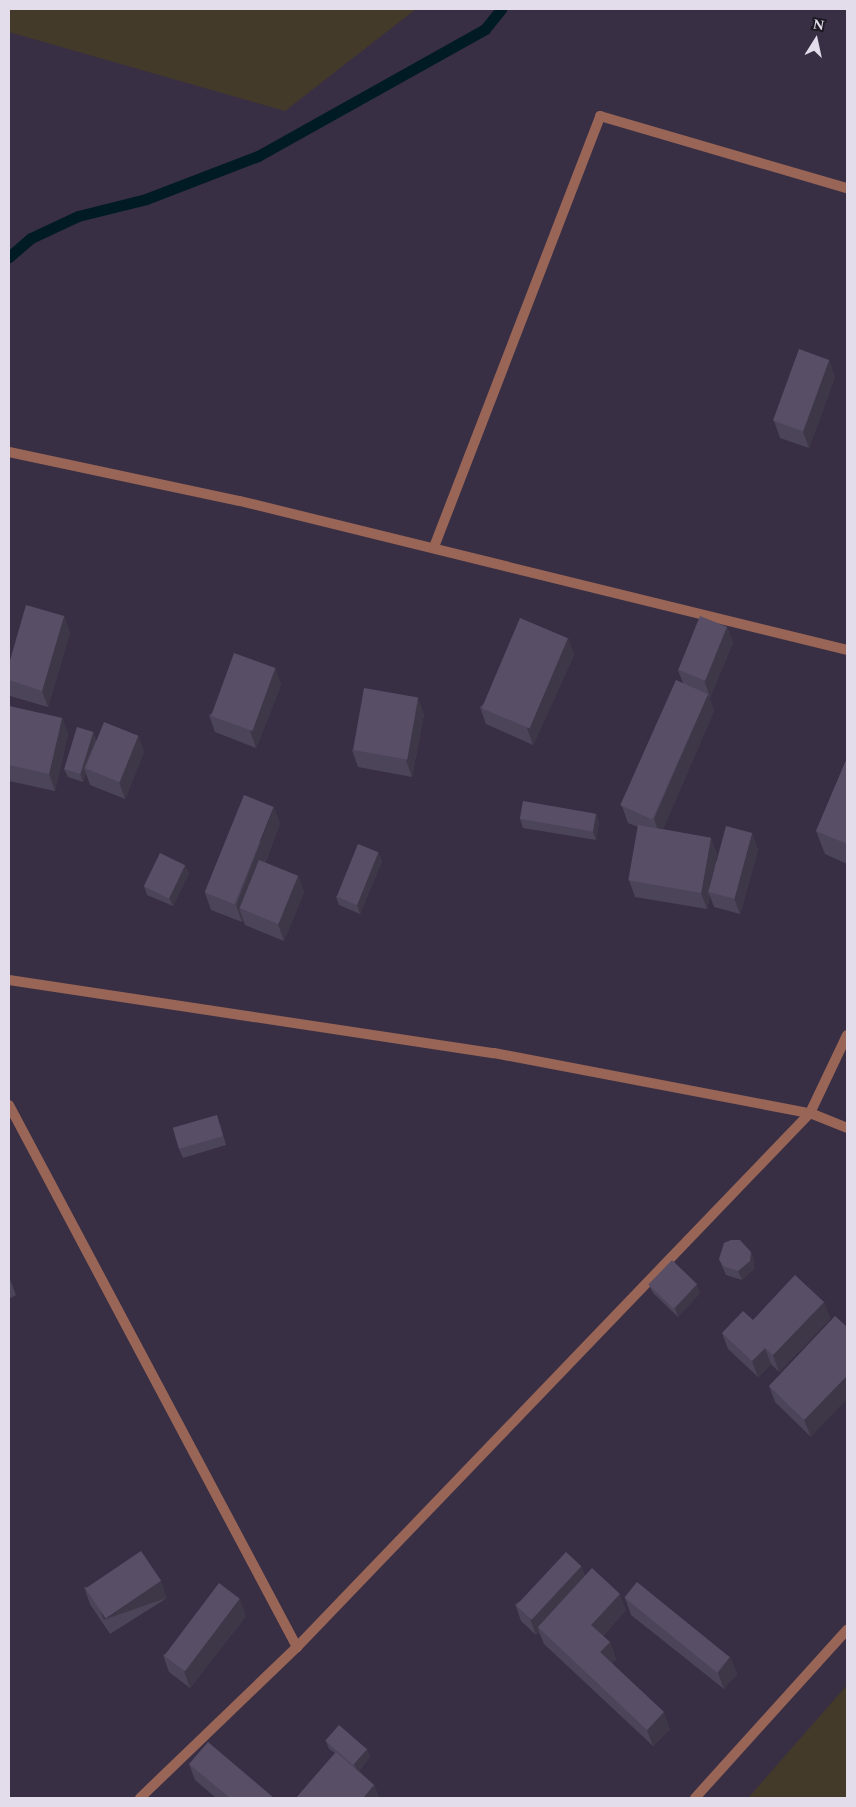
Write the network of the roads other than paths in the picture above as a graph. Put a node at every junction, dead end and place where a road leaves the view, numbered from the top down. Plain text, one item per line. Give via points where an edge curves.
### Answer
1 (847, 188) edge
2 (9, 452) edge
3 (434, 547) junction
4 (847, 650) edge
5 (9, 980) edge
6 (847, 1035) edge
7 (9, 1105) edge
8 (810, 1113) junction
9 (847, 1128) edge
10 (847, 1630) edge
11 (297, 1647) junction
12 (140, 1798) edge
13 (695, 1798) edge

1 - 3 street via 600,116
2 - 3 street
3 - 4 street
5 - 8 street via 494,1053
6 - 8 street
7 - 11 street
8 - 9 street
8 - 11 street
10 - 13 street
11 - 12 street

